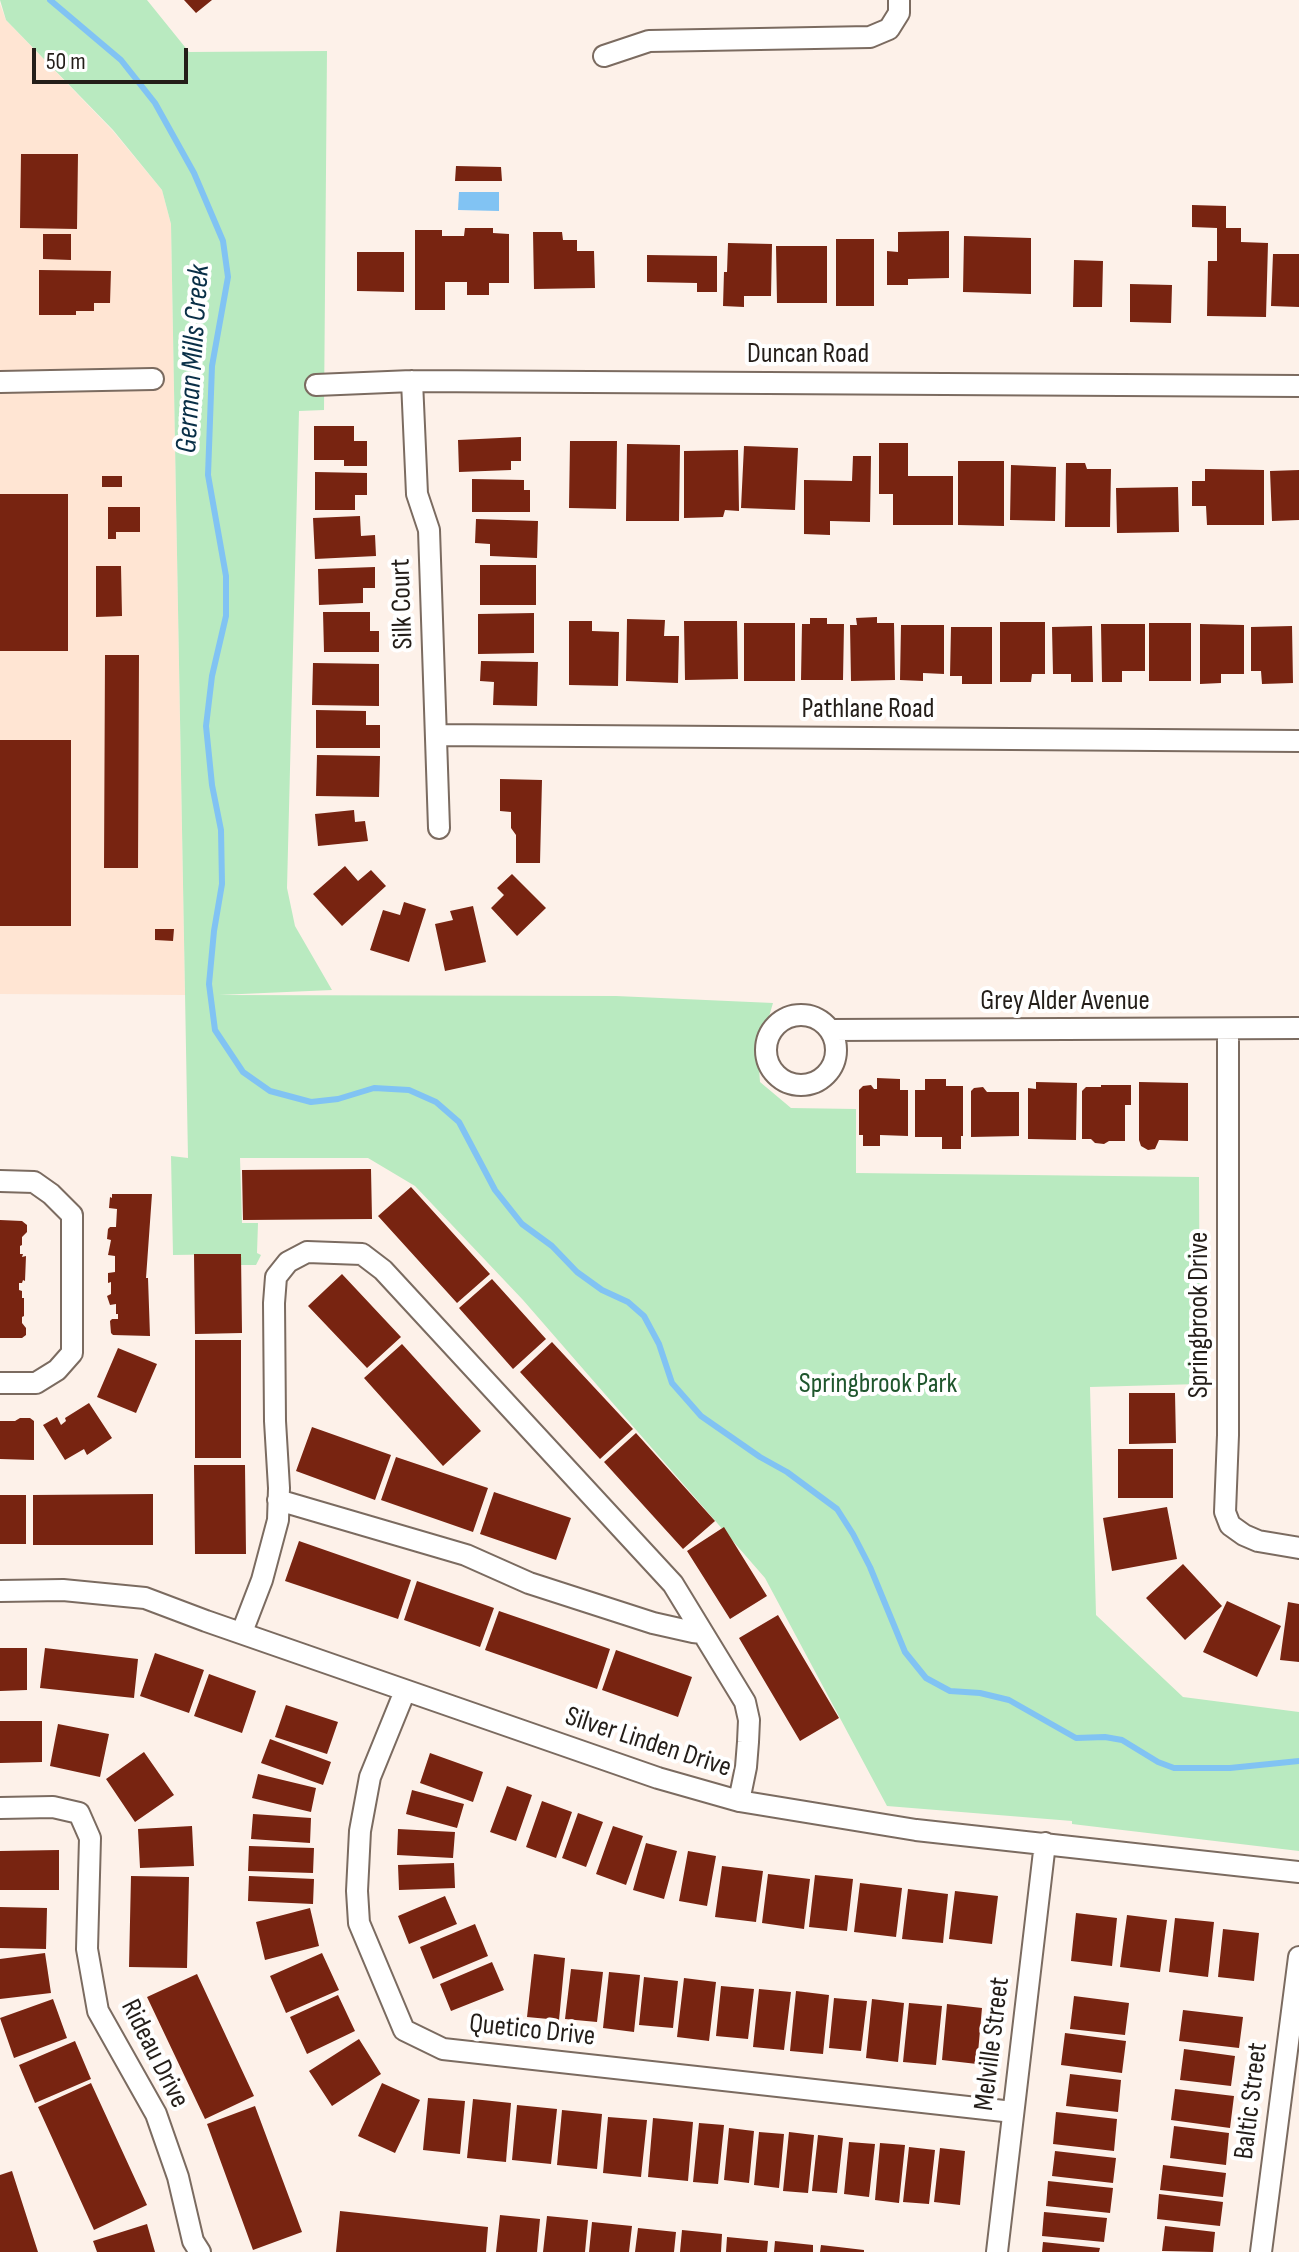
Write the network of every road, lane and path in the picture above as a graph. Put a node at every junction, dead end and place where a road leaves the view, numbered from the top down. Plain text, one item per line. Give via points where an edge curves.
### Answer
1 (899, 0) edge
2 (604, 56) dead end
3 (153, 379) dead end
4 (412, 381) junction
5 (0, 382) edge
6 (316, 385) dead end
7 (1299, 386) edge
8 (436, 735) junction
9 (1299, 741) edge
10 (439, 828) dead end
11 (1299, 1028) edge
12 (1228, 1029) junction
13 (831, 1030) dead end
14 (0, 1181) edge
15 (0, 1383) edge
16 (278, 1500) junction
17 (1299, 1548) edge
18 (0, 1591) edge
19 (242, 1632) junction
20 (702, 1633) junction
21 (405, 1691) junction
22 (739, 1801) junction
23 (0, 1808) edge
24 (1045, 1843) junction
25 (1299, 1872) edge
26 (1299, 1957) edge
27 (1013, 2112) junction
28 (200, 2252) edge
29 (997, 2252) edge
30 (1261, 2252) edge

1 - 2 street via 899,13 889,29 870,37 649,41
3 - 5 street
4 - 6 street, Duncan Road
4 - 7 street, Duncan Road
4 - 8 street, Silk Court via 417,494 429,530
8 - 9 street, Pathlane Road
8 - 10 street, Silk Court
11 - 12 street, Grey Alder Avenue
12 - 13 street, Grey Alder Avenue
12 - 17 street, Springbrook Drive via 1225,1512 1230,1525 1244,1535
14 - 15 street via 34,1182 72,1215 72,1353 36,1383
16 - 19 street via 271,1554
16 - 20 street via 466,1555 529,1583 653,1623
16 - 20 street via 276,1277 288,1262 307,1252 362,1254 383,1270 649,1556
18 - 19 street, Silver Linden Drive via 63,1590 145,1598
19 - 21 street, Silver Linden Drive
20 - 22 street via 745,1702 749,1720
21 - 22 street, Silver Linden Drive
21 - 27 street, Quetico Drive via 370,1777 357,1891 359,1923 404,2030 443,2049
22 - 24 street, Silver Linden Drive via 916,1830
23 - 28 street, Rideau Drive via 53,1807 79,1813 90,1838 87,1949 98,2011 156,2114
24 - 25 street, Silver Linden Drive
24 - 27 street, Melville Street
26 - 30 street, Baltic Street
27 - 29 street, Melville Street

